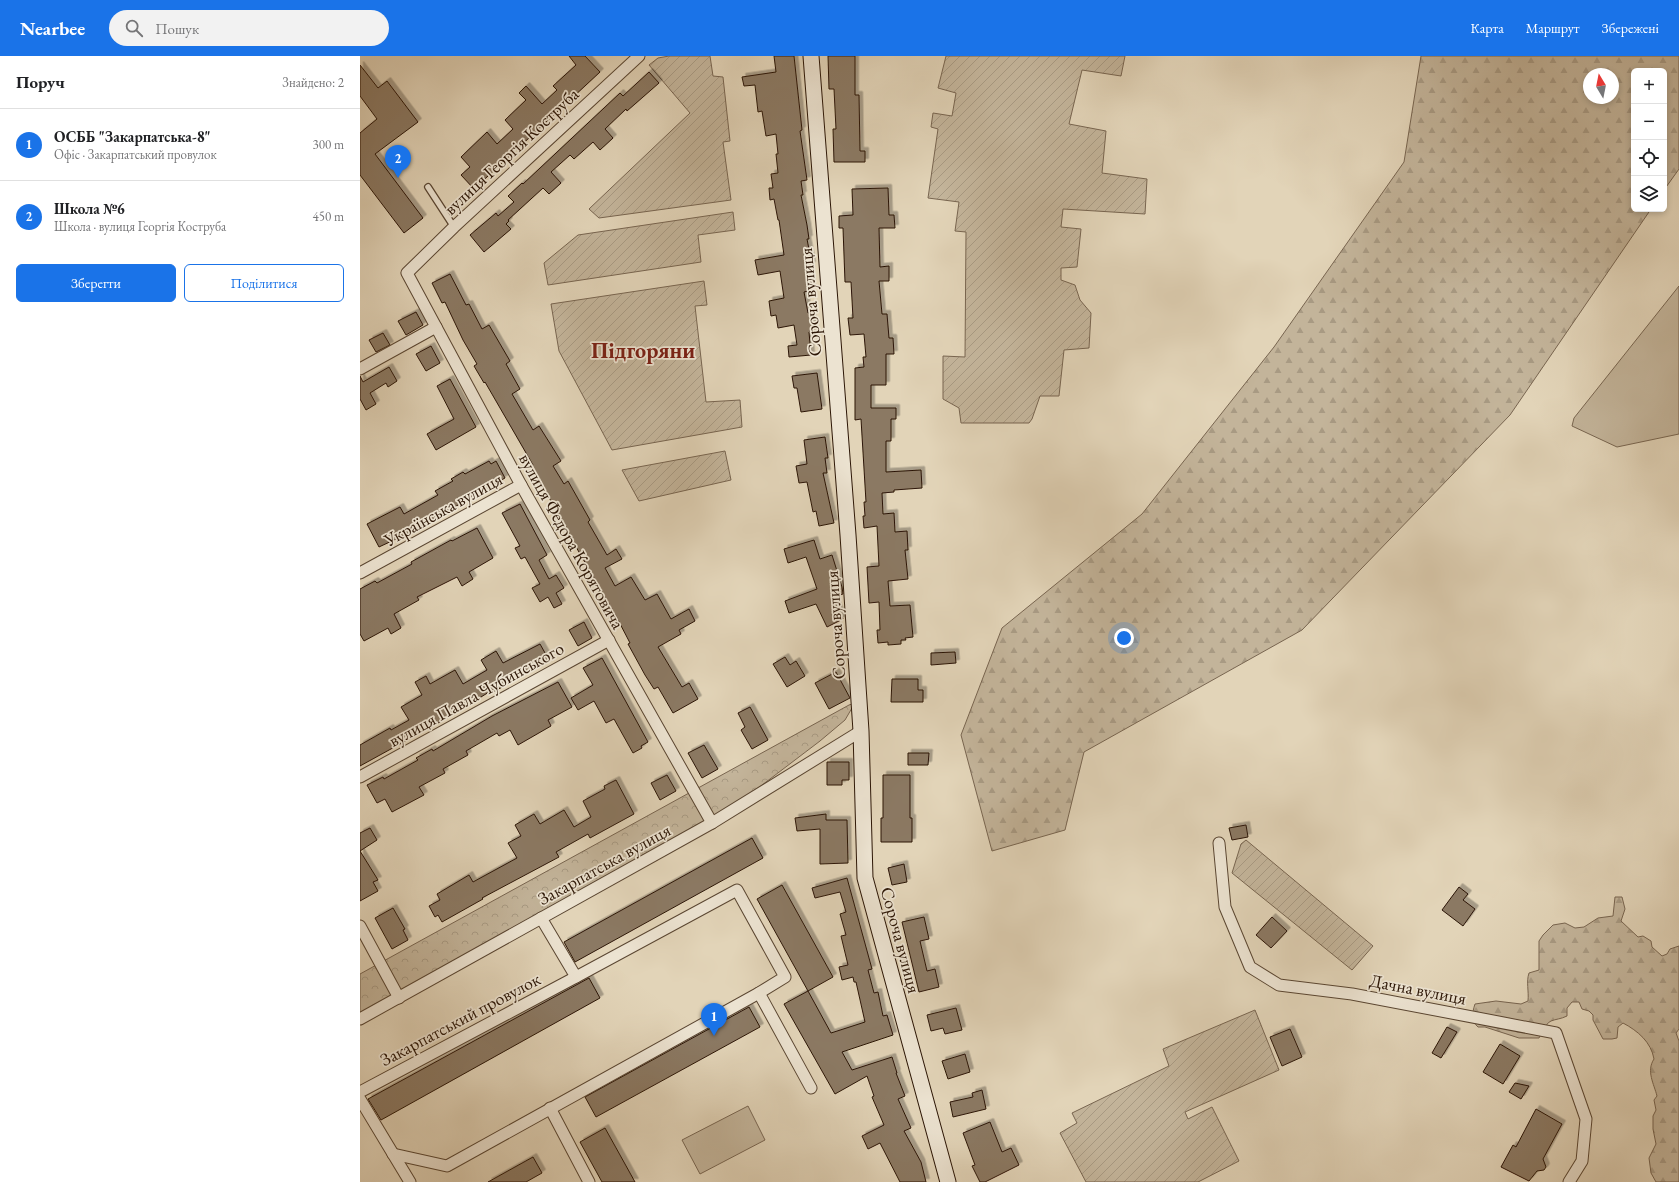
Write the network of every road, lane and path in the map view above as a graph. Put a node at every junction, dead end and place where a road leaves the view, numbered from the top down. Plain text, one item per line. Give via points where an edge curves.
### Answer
1 (639, 56) edge
2 (811, 56) edge
3 (428, 187) dead end
4 (454, 227) junction
5 (407, 273) joint
6 (436, 327) junction
7 (360, 369) edge
8 (520, 485) junction
9 (360, 573) edge
10 (609, 640) junction
11 (861, 731) junction
12 (360, 777) edge
13 (712, 823) junction
14 (1219, 843) dead end
15 (541, 918) junction
16 (360, 926) edge
17 (576, 977) junction
18 (759, 993) junction
19 (399, 998) junction
20 (360, 1019) edge
21 (811, 1088) dead end
22 (360, 1092) edge
23 (360, 1099) edge
24 (550, 1108) junction
25 (393, 1154) junction
26 (410, 1182) edge
27 (589, 1182) edge
28 (948, 1182) edge
29 (1569, 1182) edge

1 - 4 street, вулиця Георгія Коструба
2 - 11 main road, Сороча вулиця
3 - 4 lane
4 - 5 street, вулиця Георгія Коструба
5 - 6 street, вулиця Федора Корятовича
6 - 7 street
6 - 8 street, вулиця Федора Корятовича
8 - 9 street, Українська вулиця
8 - 10 street, вулиця Федора Корятовича
10 - 12 street, вулиця Павла Чубинського
10 - 13 street, вулиця Федора Корятовича
11 - 13 street, Закарпатська вулиця
11 - 28 main road, Сороча вулиця via 865,878
13 - 15 street, Закарпатська вулиця
14 - 29 street, Дачна вулиця via 1225,907 1247,960 1250,967 1279,985 1352,994 1556,1033 1586,1119 1582,1161
15 - 17 street
15 - 19 street, Закарпатська вулиця
16 - 19 street
17 - 18 street, Закарпатський провулок via 737,890 785,976
17 - 22 street, Закарпатський провулок
18 - 21 street
18 - 24 street, Закарпатський провулок
19 - 20 street, Закарпатська вулиця
23 - 25 street
24 - 25 street, Закарпатський провулок via 447,1166
24 - 27 street
25 - 26 street

